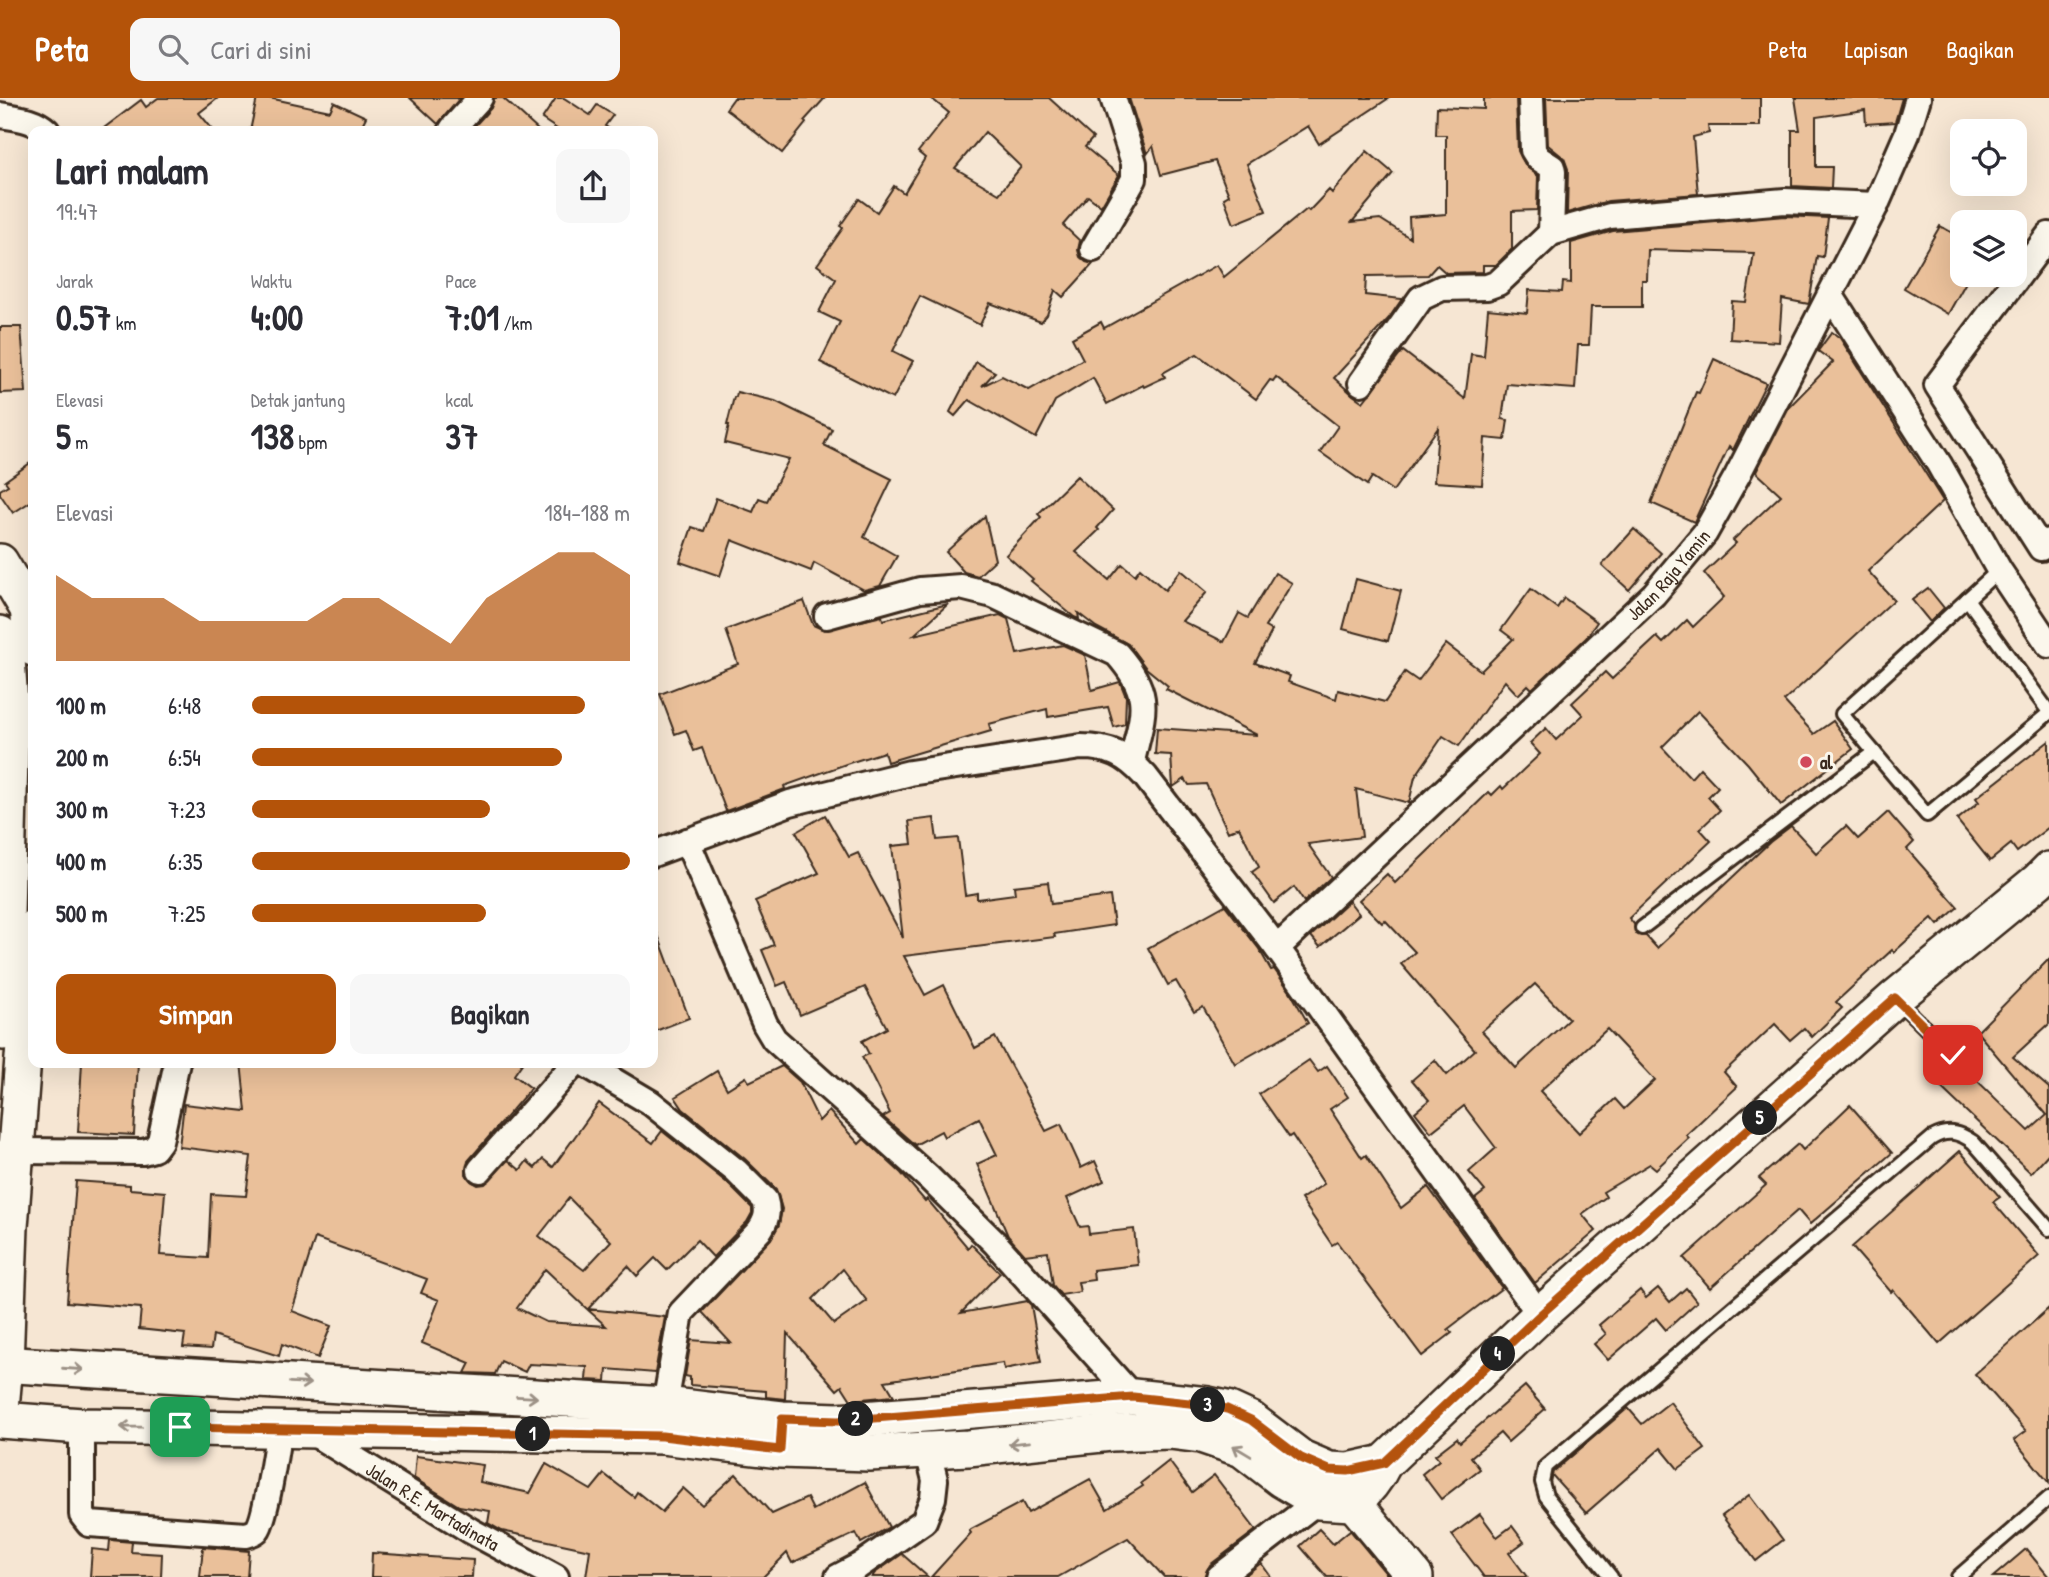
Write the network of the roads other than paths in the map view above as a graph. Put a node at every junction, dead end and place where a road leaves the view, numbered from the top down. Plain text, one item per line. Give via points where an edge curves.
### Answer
1 (480, 98) edge
2 (1113, 98) edge
3 (1531, 98) edge
4 (1918, 98) edge
5 (0, 115) edge
6 (42, 126) edge
7 (454, 126) edge
8 (1877, 205) junction
9 (1551, 233) junction
10 (2049, 235) edge
11 (1093, 249) dead end
12 (1831, 296) junction
13 (1361, 383) dead end
14 (2049, 541) edge
15 (0, 562) edge
16 (1999, 570) junction
17 (1967, 599) junction
18 (28, 604) edge
19 (827, 616) dead end
20 (0, 634) edge
21 (2049, 645) edge
22 (2049, 713) edge
23 (1874, 752) junction
24 (1132, 761) junction
25 (687, 841) junction
26 (658, 852) edge
27 (2049, 870) edge
28 (1642, 928) dead end
29 (28, 943) edge
30 (1277, 948) junction
31 (17, 976) edge
32 (1895, 998) junction
33 (1953, 1055) dead end
34 (176, 1068) edge
35 (571, 1068) edge
36 (592, 1068) edge
37 (0, 1081) edge
38 (16, 1151) junction
39 (480, 1170) dead end
40 (2049, 1229) edge
41 (1540, 1315) junction
42 (2, 1364) edge
43 (1133, 1397) junction
44 (665, 1405) junction
45 (0, 1419) edge
46 (82, 1426) junction
47 (294, 1430) junction
48 (781, 1434) junction
49 (922, 1451) junction
50 (1333, 1491) junction
51 (2046, 1506) edge
52 (556, 1577) edge
53 (838, 1577) edge
54 (1219, 1577) edge
55 (1415, 1577) edge
56 (1611, 1577) edge
57 (1958, 1577) edge

1 - 7 street
2 - 11 street via 1134,163 1134,179
3 - 9 street via 1533,150 1553,172
4 - 8 street, Jalan Raja Yamin
5 - 6 street
8 - 9 street via 1785,201 1610,216
8 - 12 street, Jalan Raja Yamin
9 - 13 street via 1498,283 1442,288 1422,298
10 - 14 street via 1937,385 2041,548
12 - 16 street via 1940,464
12 - 30 street, Jalan Raja Yamin via 1704,533 1654,594
15 - 18 street
16 - 17 lane
16 - 21 street
17 - 22 lane
17 - 23 lane via 1842,714
19 - 24 street via 920,590 961,587 993,595 1117,654 1129,667 1144,698
20 - 31 street via 7,659 11,717
22 - 23 lane via 1927,815
23 - 28 lane
24 - 25 street via 1114,751 1082,747 910,773 790,803
24 - 30 street
25 - 26 street
25 - 43 street via 774,1039 986,1234
27 - 32 street
29 - 31 street
30 - 41 street
31 - 37 street
31 - 38 street
32 - 33 lane
32 - 41 street
34 - 38 street via 160,1141 154,1149
35 - 39 street
36 - 44 street via 651,1103 736,1171 767,1206 759,1231 681,1313
38 - 42 street
40 - 56 lane via 1973,1142 1953,1132 1932,1138 1545,1467 1542,1482 1546,1496
41 - 50 street via 1384,1463 1348,1471
42 -> 44 street
42 - 45 street
43 - 48 street via 838,1421
43 - 50 street via 1208,1405 1251,1420 1301,1458
44 - 48 street
45 - 46 street
47 -> 46 street
46 - 47 street via 82,1515 89,1524 246,1535 259,1526 269,1485
47 - 48 street
47 - 52 street, Jalan R.E. Martadinata
48 - 49 street via 869,1453
50 -> 49 street via 1282,1479 1242,1449 1170,1431
49 - 53 street via 935,1480 924,1521
50 - 54 street
50 - 55 street
51 - 57 lane

